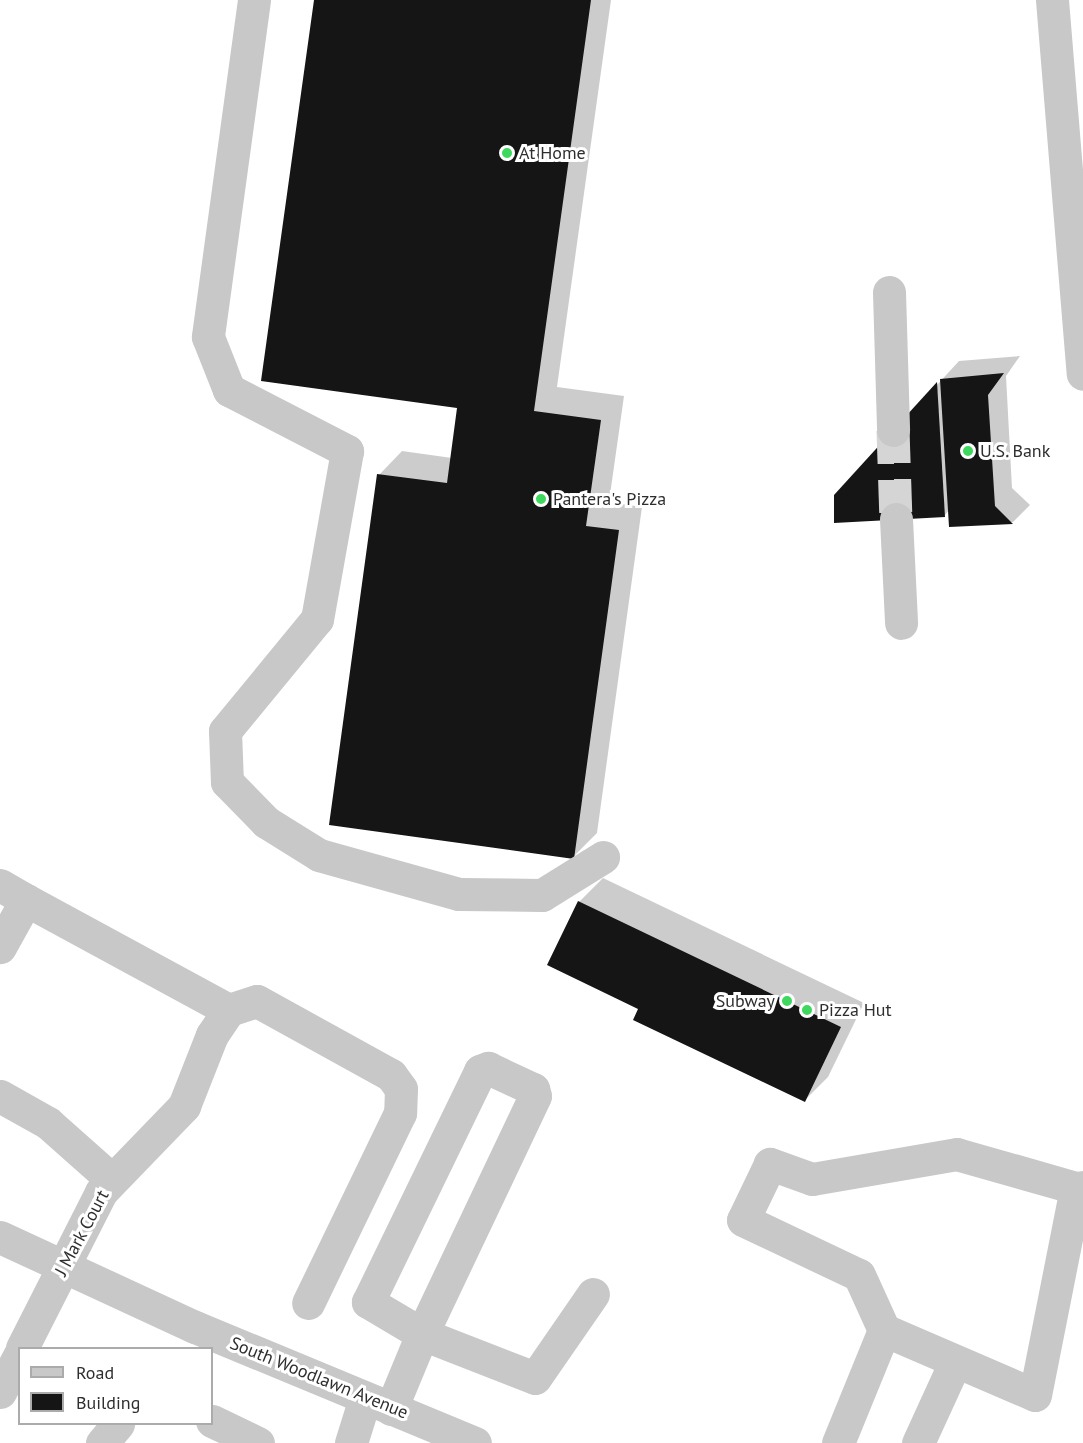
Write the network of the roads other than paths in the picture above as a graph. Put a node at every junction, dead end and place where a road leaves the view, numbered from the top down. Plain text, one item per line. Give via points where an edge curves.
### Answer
1 (254, 0) edge
2 (1052, 0) edge
3 (1073, 168) edge
4 (1077, 259) edge
5 (889, 292) dead end
6 (1083, 374) edge
7 (893, 430) tunnel mouth
8 (896, 519) tunnel mouth
9 (901, 623) dead end
10 (603, 857) dead end
11 (13, 892) edge
12 (0, 947) edge
13 (229, 1010) junction
14 (0, 1096) edge
15 (111, 1179) junction
16 (1079, 1188) edge
17 (0, 1237) edge
18 (63, 1269) junction
19 (593, 1294) dead end
20 (308, 1303) dead end
21 (884, 1330) junction
22 (422, 1334) junction
23 (190, 1338) edge
24 (23, 1347) edge
25 (18, 1358) edge
26 (955, 1362) junction
27 (0, 1392) edge
28 (378, 1403) junction
29 (213, 1421) edge
30 (117, 1425) edge
31 (472, 1442) edge
32 (102, 1443) edge
33 (258, 1443) edge
34 (351, 1443) edge
35 (838, 1443) edge
36 (918, 1443) edge

1 - 10 street via 208,337 229,390 347,451 317,619 225,731 227,782 266,822 319,855 459,894 542,896
2 - 3 street
3 - 4 street
4 - 6 street
5 - 7 street
8 - 9 street
11 - 12 street
11 - 13 street
13 - 15 street, J Mark Court via 212,1035 184,1106
13 - 20 street via 257,1001 391,1075 401,1089 400,1113
14 - 15 street via 48,1123
15 - 18 street, J Mark Court
16 - 21 street via 957,1154 812,1179 770,1164 742,1220 859,1275
16 - 26 street via 1035,1395
17 - 18 street, South Woodlawn Avenue
18 - 23 street, South Woodlawn Avenue
18 - 24 street, J Mark Court
19 - 22 street via 535,1378
21 - 26 street
21 - 35 street
22 - 22 street via 535,1096 533,1089 488,1068 480,1071 368,1302
22 - 28 street
23 - 28 street, South Woodlawn Avenue
25 - 27 street
26 - 36 street
28 - 31 street, South Woodlawn Avenue
28 - 34 street
29 - 33 street
30 - 32 street

